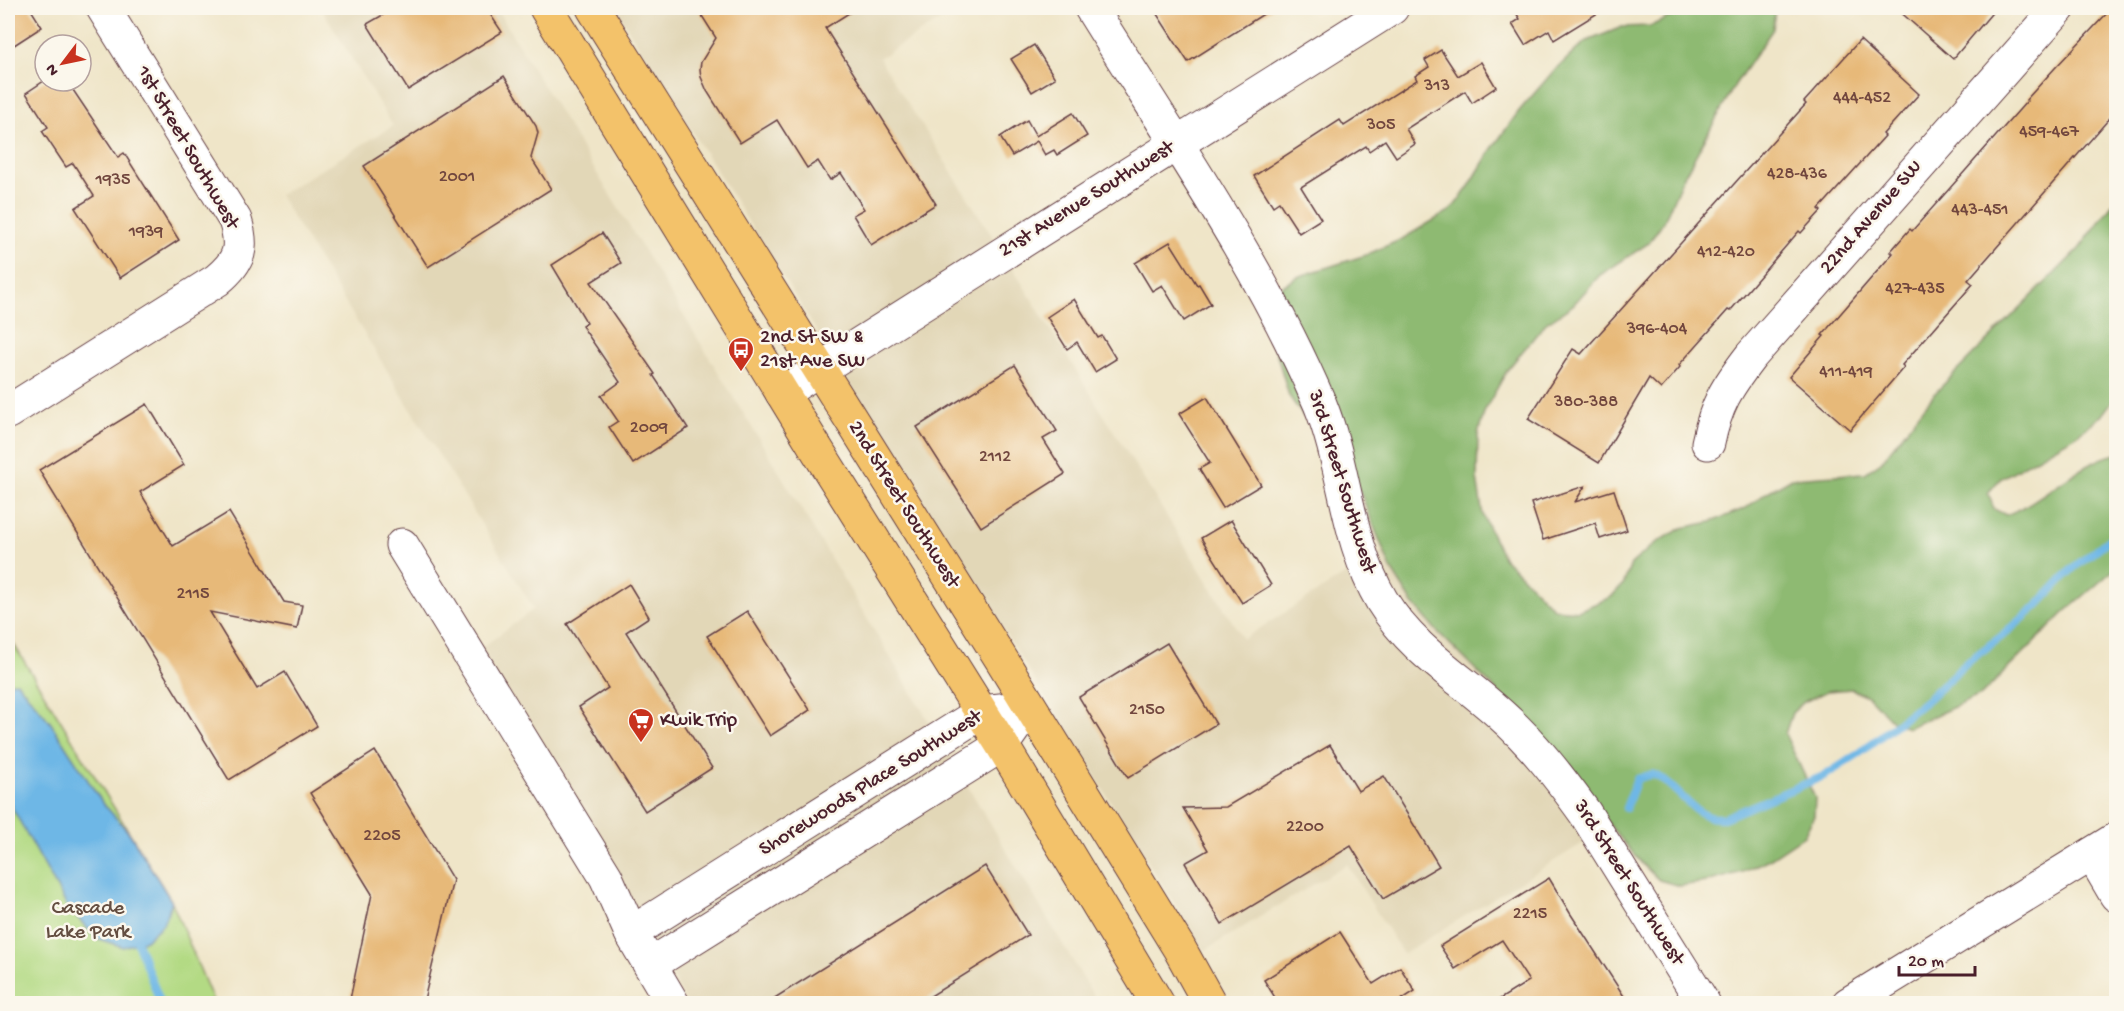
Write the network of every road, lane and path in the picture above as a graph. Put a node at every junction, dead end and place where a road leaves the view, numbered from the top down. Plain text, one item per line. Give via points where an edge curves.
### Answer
1 (103, 8) edge
2 (1091, 8) edge
3 (1392, 8) edge
4 (2059, 8) edge
5 (598, 9) edge
6 (554, 21) edge
7 (1176, 144) junction
8 (819, 369) junction
9 (782, 393) junction
10 (8, 412) edge
11 (1708, 443) dead end
12 (402, 544) dead end
13 (1029, 707) junction
14 (982, 712) junction
15 (1002, 745) junction
16 (2104, 847) edge
17 (2116, 896) edge
18 (632, 933) junction
19 (650, 965) junction
20 (673, 1004) edge
21 (1158, 1004) edge
22 (1210, 1004) edge
23 (1704, 1004) edge
24 (1848, 1004) edge

1 - 10 street, 1st Street Southwest via 235,220 238,256 217,279
2 - 7 street, 3rd Street Southwest
3 - 7 street, 21st Avenue Southwest
4 - 11 street, 22nd Avenue SW via 1751,356 1717,406
5 - 6 street
5 - 8 main road, 2nd Street Southwest
6 - 9 main road, 2nd Street Southwest
7 - 8 street, 21st Avenue Southwest
7 - 23 street, 3rd Street Southwest via 1237,242 1297,353 1321,407 1361,555 1382,601 1413,642 1499,712 1564,784
8 - 9 street, 21st Avenue Southwest
8 - 13 main road, 2nd Street Southwest
9 - 14 main road, 2nd Street Southwest
12 - 18 street via 606,877
13 - 14 street, Shorewoods Place Southwest
13 - 15 street, Shorewoods Place Southwest
13 - 22 main road, 2nd Street Southwest via 1173,937
14 - 15 main road, 2nd Street Southwest
14 - 18 street, Shorewoods Place Southwest
15 - 19 street, Shorewoods Place Southwest
15 - 21 main road, 2nd Street Southwest
16 - 17 street
16 - 24 street
18 - 19 street
19 - 20 street

